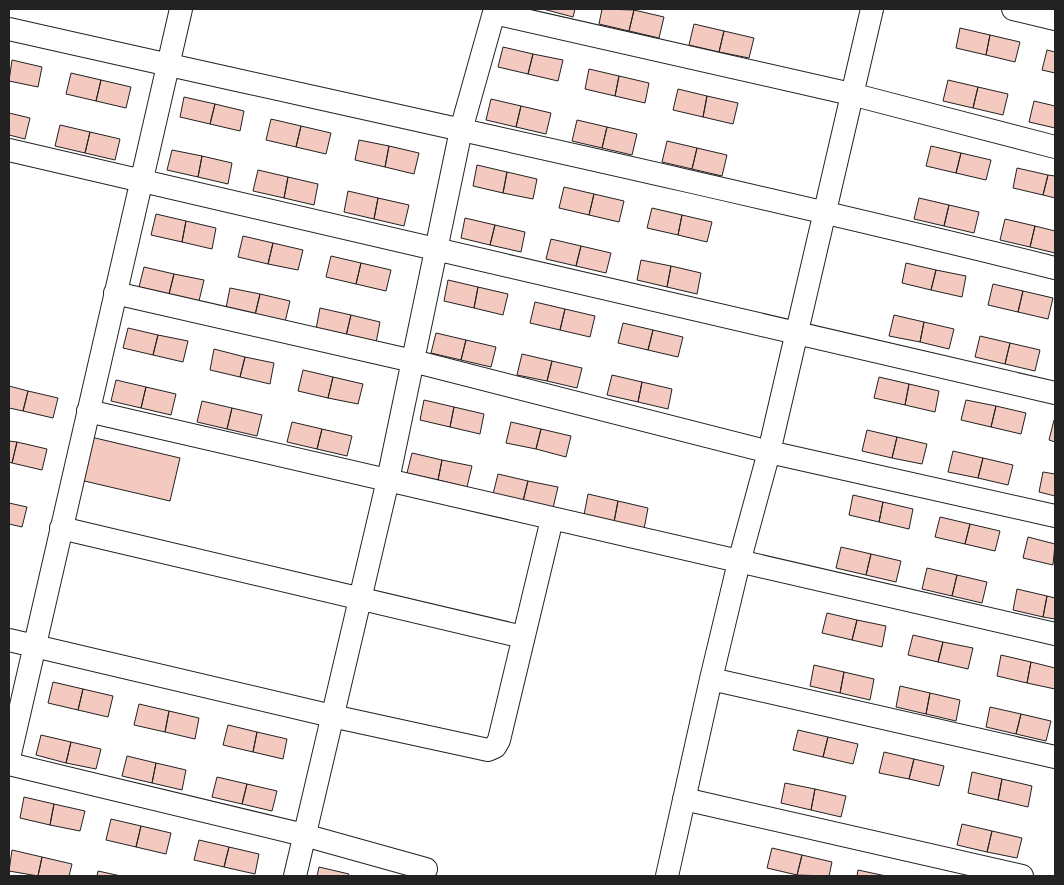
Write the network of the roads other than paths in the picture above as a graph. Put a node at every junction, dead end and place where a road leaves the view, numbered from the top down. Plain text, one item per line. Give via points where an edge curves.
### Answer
1 (181, 9) edge
2 (872, 9) edge
3 (1013, 9) edge
4 (495, 11) edge
5 (1055, 19) edge
6 (9, 29) edge
7 (168, 65) junction
8 (851, 94) junction
9 (461, 130) junction
10 (1055, 147) edge
11 (9, 150) edge
12 (141, 181) junction
13 (825, 211) junction
14 (437, 248) junction
15 (1055, 268) edge
16 (115, 293) junction
17 (797, 333) junction
18 (414, 361) junction
19 (1055, 393) edge
20 (88, 411) junction
21 (769, 452) junction
22 (388, 480) junction
23 (1055, 516) edge
24 (552, 519) junction
25 (61, 528) junction
26 (739, 562) junction
27 (361, 600) junction
28 (1055, 634) edge
29 (523, 637) junction
30 (9, 640) edge
31 (36, 647) junction
32 (710, 679) junction
33 (332, 716) junction
34 (1055, 757) edge
35 (9, 758) edge
36 (9, 764) edge
37 (684, 799) junction
38 (304, 835) junction
39 (426, 869) dead end
40 (295, 876) edge
41 (667, 876) edge
42 (1022, 876) edge

1 - 7 street
2 - 8 street
3 - 5 street
4 - 8 street
4 - 9 street
6 - 7 street
7 - 9 street
7 - 12 street
8 - 10 street
8 - 13 street
9 - 13 street
9 - 14 street
11 - 12 street
12 - 14 street
12 - 16 street
13 - 15 street
13 - 17 street
14 - 17 street
14 - 18 street
16 - 18 street
16 - 20 street
17 - 19 street
17 - 21 street
18 - 21 street
18 - 22 street
20 - 22 street
20 - 25 street
21 - 23 street
21 - 26 street
22 - 24 street
22 - 27 street
24 - 26 street
24 - 29 street
25 - 27 street
25 - 31 street
26 - 28 street
26 - 32 street
27 - 29 street
27 - 33 street
29 - 33 street via 499,740 488,750
30 - 31 street
31 - 33 street
31 - 35 street
32 - 34 street
32 - 37 street
33 - 38 street
36 - 38 street
37 - 41 street
37 - 42 street
38 - 39 street
38 - 40 street

